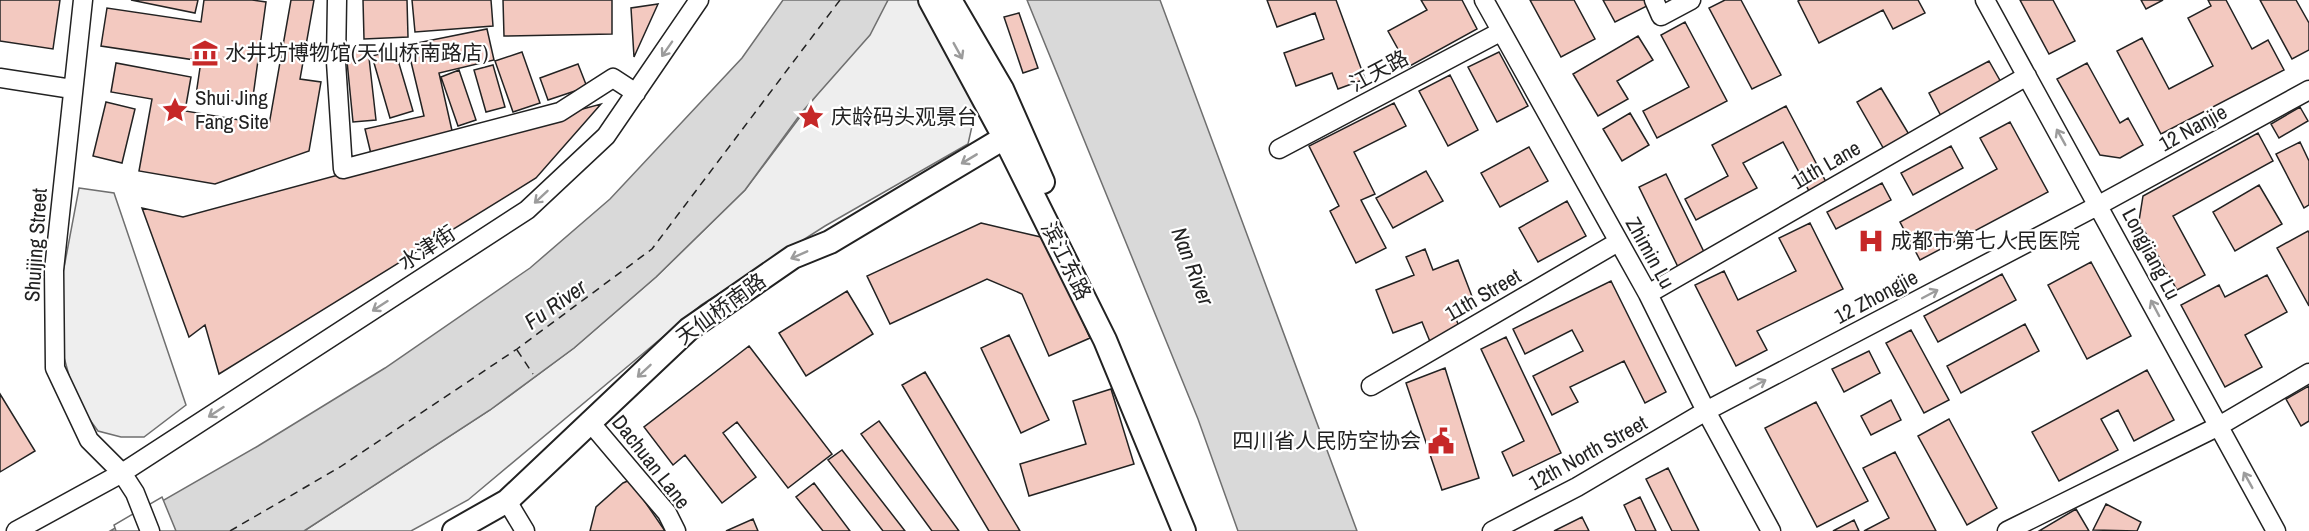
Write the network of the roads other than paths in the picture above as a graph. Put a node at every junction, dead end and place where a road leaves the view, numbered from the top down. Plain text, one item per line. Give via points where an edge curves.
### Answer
1 (83, 0) edge
2 (337, 0) edge
3 (699, 0) edge
4 (930, 0) edge
5 (950, 0) edge
6 (1484, 0) edge
7 (1654, 0) edge
8 (1691, 0) edge
9 (1985, 0) edge
10 (1500, 32) junction
11 (2027, 75) junction
12 (0, 78) edge
13 (72, 89) junction
14 (2309, 90) edge
15 (636, 93) junction
16 (1012, 133) junction
17 (1279, 149) dead end
18 (2099, 206) junction
19 (1618, 242) junction
20 (1647, 294) junction
21 (2309, 373) edge
22 (1371, 386) dead end
23 (1706, 411) junction
24 (589, 421) junction
25 (2219, 426) junction
26 (122, 473) junction
27 (507, 501) junction
28 (16, 531) edge
29 (150, 531) edge
30 (454, 531) edge
31 (525, 531) edge
32 (676, 531) edge
33 (1184, 531) edge
34 (1198, 531) edge
35 (1492, 531) edge
36 (1771, 531) edge
37 (2007, 531) edge
38 (2276, 531) edge

1 - 13 street, Shuijing Street
2 - 15 street via 336,62 343,169 560,112 612,78
3 -> 15 street, 水津街
4 -> 16 main road, 滨江东路
5 - 16 main road, 滨江东路 via 1002,89
6 - 10 street, Zhimin Lu
7 - 8 street via 1661,16
9 - 11 street, Longjiang Lu
10 - 17 street, 江天路
10 - 19 street, Zhimin Lu
18 -> 11 street, Longjiang Lu
11 - 20 street, 11th Lane
12 - 13 street
13 - 26 street, Shuijing Street via 54,270 55,368 89,440
14 - 18 street, 12 Nanjie
15 -> 26 street, 水津街 via 606,136 527,210
16 -> 24 main road, 天仙桥南路 via 830,242 793,256 689,329
16 - 33 main road, 滨江东路 via 1105,340
16 - 34 main road, 滨江东路
23 -> 18 street, 12 Zhongjie
25 -> 18 street, Longjiang Lu
19 - 20 street, Zhimin Lu
19 - 22 street, 11th Street
20 - 23 street, Zhimin Lu
21 - 25 street
23 - 35 street, 12th North Street via 1577,487
23 - 36 street, Zhimin Lu
24 - 27 main road, 天仙桥南路
24 - 32 street, Dachuan Lane via 667,513
25 - 37 street
38 -> 25 street, Longjiang Lu
26 - 28 street, 水津街
26 - 29 street, Shuijing Street via 135,493
27 - 30 main road, 天仙桥南路
27 - 31 street

